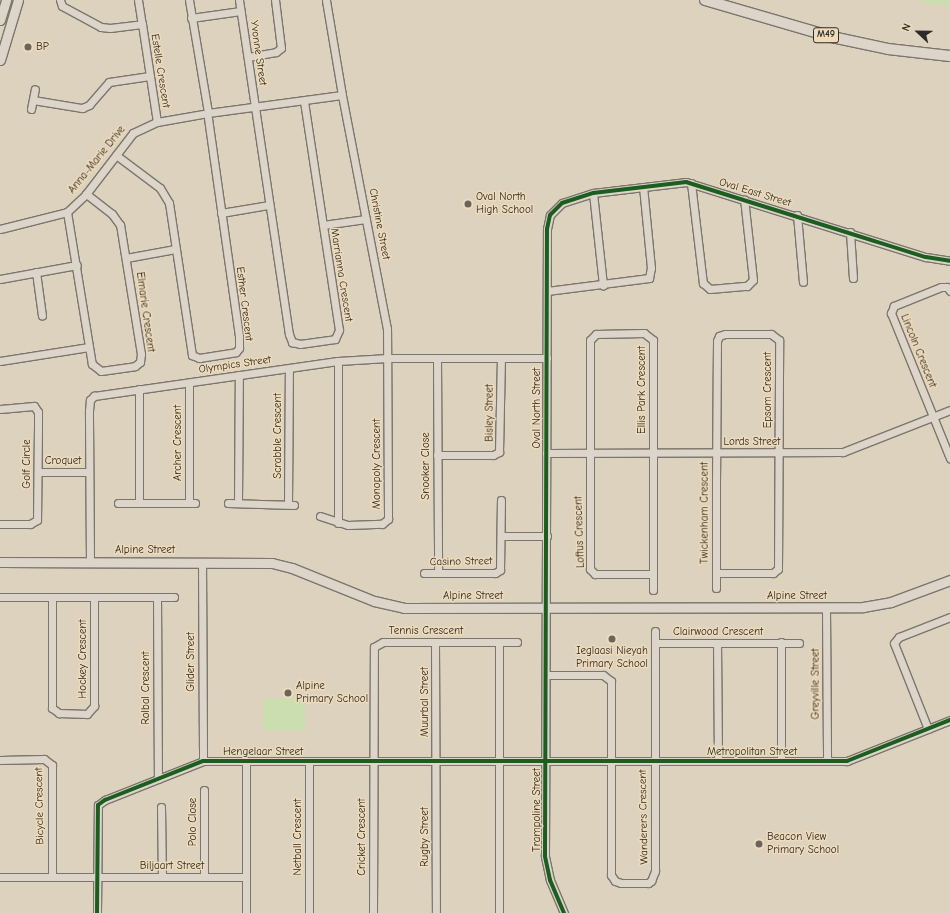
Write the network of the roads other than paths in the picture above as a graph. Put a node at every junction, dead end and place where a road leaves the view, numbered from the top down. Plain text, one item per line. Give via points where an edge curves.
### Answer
1 (6, 0) edge
2 (18, 0) edge
3 (60, 0) edge
4 (138, 0) edge
5 (189, 0) edge
6 (239, 0) edge
7 (275, 0) edge
8 (326, 0) edge
9 (705, 0) edge
10 (241, 11) junction
11 (191, 18) junction
12 (0, 20) edge
13 (142, 24) junction
14 (248, 56) junction
15 (950, 56) edge
16 (0, 60) edge
17 (150, 76) junction
18 (35, 89) dead end
19 (342, 95) junction
20 (33, 100) junction
21 (304, 102) junction
22 (255, 108) junction
23 (32, 109) dead end
24 (206, 116) junction
25 (157, 122) junction
26 (116, 155) junction
27 (691, 183) junction
28 (643, 187) junction
29 (593, 193) junction
30 (86, 194) junction
31 (744, 199) junction
32 (269, 205) junction
33 (554, 210) joint
34 (67, 212) junction
35 (220, 213) junction
36 (797, 215) junction
37 (366, 219) junction
38 (323, 225) junction
39 (0, 229) edge
40 (850, 232) junction
41 (176, 249) junction
42 (126, 258) junction
43 (950, 261) edge
44 (77, 265) junction
45 (36, 272) junction
46 (853, 278) dead end
47 (0, 279) edge
48 (803, 282) dead end
49 (603, 285) junction
50 (547, 291) junction
51 (950, 291) edge
52 (42, 316) dead end
53 (90, 347) junction
54 (388, 358) junction
55 (437, 358) junction
56 (501, 358) junction
57 (547, 358) junction
58 (0, 361) edge
59 (338, 361) junction
60 (289, 369) junction
61 (238, 375) junction
62 (189, 383) junction
63 (139, 389) junction
64 (0, 409) edge
65 (950, 410) edge
66 (933, 417) junction
67 (546, 453) junction
68 (716, 453) junction
69 (779, 453) junction
70 (589, 454) junction
71 (653, 454) junction
72 (437, 455) junction
73 (950, 458) edge
74 (38, 472) junction
75 (88, 472) junction
76 (501, 500) dead end
77 (118, 503) dead end
78 (139, 503) junction
79 (228, 503) dead end
80 (238, 503) junction
81 (320, 516) dead end
82 (338, 523) junction
83 (0, 524) edge
84 (501, 536) junction
85 (547, 536) junction
86 (0, 562) edge
87 (90, 562) junction
88 (202, 562) junction
89 (424, 573) dead end
90 (438, 573) junction
91 (716, 573) junction
92 (653, 574) junction
93 (950, 580) edge
94 (716, 588) dead end
95 (653, 590) dead end
96 (0, 596) edge
97 (52, 597) junction
98 (94, 597) junction
99 (157, 597) junction
100 (174, 597) dead end
101 (546, 608) junction
102 (826, 608) junction
103 (950, 617) edge
104 (655, 631) dead end
105 (435, 642) junction
106 (499, 642) junction
107 (517, 642) dead end
108 (717, 642) junction
109 (781, 642) junction
110 (655, 643) junction
111 (799, 643) dead end
112 (546, 675) junction
113 (950, 720) edge
114 (928, 729) junction
115 (0, 760) edge
116 (203, 761) junction
117 (246, 761) junction
118 (309, 761) junction
119 (372, 761) junction
120 (436, 761) junction
121 (499, 761) junction
122 (545, 761) junction
123 (612, 761) junction
124 (654, 761) junction
125 (718, 761) junction
126 (781, 761) junction
127 (827, 761) junction
128 (158, 779) junction
129 (204, 790) dead end
130 (162, 807) dead end
131 (0, 877) edge
132 (52, 877) junction
133 (97, 877) junction
134 (162, 877) junction
135 (204, 877) junction
136 (246, 877) junction
137 (97, 913) edge
138 (246, 913) edge
139 (309, 913) edge
140 (373, 913) edge
141 (436, 913) edge
142 (499, 913) edge
143 (564, 913) edge

1 - 12 street
2 - 16 street
3 - 13 street, Estelle Crescent via 62,6 105,28
4 - 13 street, Estelle Crescent
5 - 11 street, Esther Crescent
6 - 10 street, Yvonne Street
7 - 14 street via 281,48 276,52
8 - 19 street, Christine Street
9 - 15 main road, M49 via 832,37 888,49
10 - 11 street
10 - 14 street, Yvonne Street
11 - 24 street, Esther Crescent
13 - 17 street, Estelle Crescent
14 - 22 street, Yvonne Street
17 - 20 street via 109,82 89,105 82,108
17 - 25 street, Estelle Crescent
18 - 20 street
19 - 21 street, Anna-Marie Drive
19 - 37 street, Christine Street
20 - 23 street
21 - 22 street, Anna-Marie Drive
21 - 38 street, Marrianna Crescent
22 - 24 street, Anna-Marie Drive
22 - 32 street, Marrianna Crescent
24 - 25 street, Anna-Marie Drive
24 - 35 street, Esther Crescent
25 - 26 street, Anna-Marie Drive via 133,133
26 - 30 street, Anna-Marie Drive
26 - 41 street, Esther Crescent via 165,194 169,203
27 - 28 street, Oval East Street
27 - 31 street, Oval East Street
27 - 31 street via 703,283 710,289 747,286 753,280
28 - 29 street, Oval East Street
28 - 49 street via 651,276 646,280
29 - 33 street, Oval East Street via 570,199
29 - 49 street
30 - 34 street, Anna-Marie Drive
30 - 42 street, Elmarie Crescent via 119,221
31 - 36 street, Oval East Street
32 - 35 street
32 - 38 street, Marrianna Crescent via 289,334 295,343 333,339 339,333
33 - 50 street, Oval North Street via 547,225
34 - 39 street, Anna-Marie Drive
34 - 44 street, Elmarie Crescent
35 - 41 street, Esther Crescent via 239,336 239,348 236,352 199,358 192,355
36 - 40 street, Oval East Street
36 - 48 street
37 - 38 street
37 - 54 street, Christine Street via 387,329
40 - 43 street, Oval East Street via 926,258
40 - 46 street
41 - 42 street
42 - 53 street, Elmarie Crescent via 140,362 135,366 99,370 92,364
44 - 45 street
44 - 53 street, Elmarie Crescent
45 - 47 street
45 - 52 street
49 - 50 street
50 - 57 street, Oval North Street
51 - 66 street, Lincoln Crescent via 947,287 941,287 894,306 891,311
53 - 58 street
54 - 55 street, Olympics Street
54 - 59 street, Olympics Street
54 - 82 street, Monopoly Crescent via 388,519 382,524
55 - 56 street, Olympics Street
55 - 72 street, Snooker Close
56 - 57 street, Olympics Street
56 - 72 street, Bisley Street via 499,452 493,455
57 - 67 street, Oval North Street
59 - 60 street, Olympics Street
59 - 82 street
60 - 61 street, Olympics Street
60 - 80 street, Scrabble Crescent via 291,504
61 - 62 street, Olympics Street
61 - 80 street
62 - 63 street, Olympics Street
62 - 78 street, Archer Crescent via 192,503
63 - 75 street, Olympics Street via 99,394 90,400
63 - 78 street
64 - 74 street, Golf Circle via 30,405 37,410
65 - 66 street, Lords Street
66 - 69 street, Lords Street via 850,452
66 - 73 street
67 - 70 street, Lords Street
67 - 85 street, Oval North Street
68 - 69 street, Lords Street
68 - 69 street, Epsom Crescent via 717,340 725,334 776,335 779,340
68 - 71 street, Lords Street
68 - 91 street, Twickenham Crescent
69 - 91 street, Twickenham Crescent via 778,569 774,572
70 - 71 street, Lords Street
70 - 71 street, Ellis Park Crescent via 591,338 596,334 644,333 653,340
70 - 92 street, Loftus Crescent via 590,571 595,574
71 - 92 street
72 - 90 street, Snooker Close
74 - 75 street, Croquet
74 - 83 street, Golf Circle via 36,522
75 - 87 street, Olympics Street
76 - 84 street, Casino Street
77 - 78 street, Archer Crescent
79 - 80 street, Scrabble Crescent
81 - 82 street, Monopoly Crescent
84 - 85 street
84 - 90 street, Casino Street via 502,565 498,572
85 - 101 street, Oval North Street
86 - 87 street, Alpine Street
87 - 88 street, Alpine Street
88 - 101 street, Alpine Street via 279,564 396,607
88 - 116 street, Glider Street
89 - 90 street, Casino Street
91 - 94 street, Twickenham Crescent
92 - 95 street
93 - 102 street, Alpine Street via 885,604
96 - 97 street
97 - 98 street
97 - 98 street, Hockey Crescent via 52,708 59,713 80,714 87,714 94,706
98 - 99 street
99 - 100 street
99 - 128 street, Rolbal Crescent
101 - 102 street, Alpine Street
101 - 112 street, Trampoline Street
102 - 127 street, Greyville Street
103 - 114 street via 899,637 894,643
104 - 110 street
105 - 106 street, Tennis Crescent
105 - 119 street, Tennis Crescent via 383,642 374,647
105 - 120 street, Muurbal Street
106 - 107 street, Tennis Crescent
106 - 121 street
108 - 109 street, Clairwood Crescent
108 - 110 street, Clairwood Crescent
108 - 125 street
109 - 111 street, Clairwood Crescent
109 - 126 street
110 - 124 street
112 - 122 street, Trampoline Street
112 - 123 street via 608,677 611,682
113 - 114 street, Metropolitan Street
114 - 127 street, Metropolitan Street via 852,760
115 - 132 street, Bicycle Crescent via 44,759 52,765
116 - 117 street, Hengelaar Street
116 - 128 street, Hengelaar Street
117 - 118 street, Hengelaar Street
117 - 136 street
118 - 119 street, Hengelaar Street
118 - 139 street, Netball Crescent
119 - 120 street, Hengelaar Street
119 - 140 street, Cricket Crescent
120 - 121 street, Hengelaar Street
120 - 141 street, Rugby Street
121 - 122 street, Hengelaar Street
121 - 142 street
122 - 123 street, Metropolitan Street
122 - 143 street, Trampoline Street via 546,864
123 - 124 street, Metropolitan Street
123 - 124 street, Wanderers Crescent via 611,875 614,881 621,883 648,883 654,876
124 - 125 street, Metropolitan Street
125 - 126 street, Metropolitan Street
126 - 127 street, Metropolitan Street
128 - 133 street, Hengelaar Street via 98,805
129 - 135 street, Polo Close
130 - 134 street
131 - 132 street
132 - 133 street, Biljaart Street
133 - 134 street, Biljaart Street
133 - 137 street, Hengelaar Street
134 - 135 street, Biljaart Street
135 - 136 street, Biljaart Street
136 - 138 street

